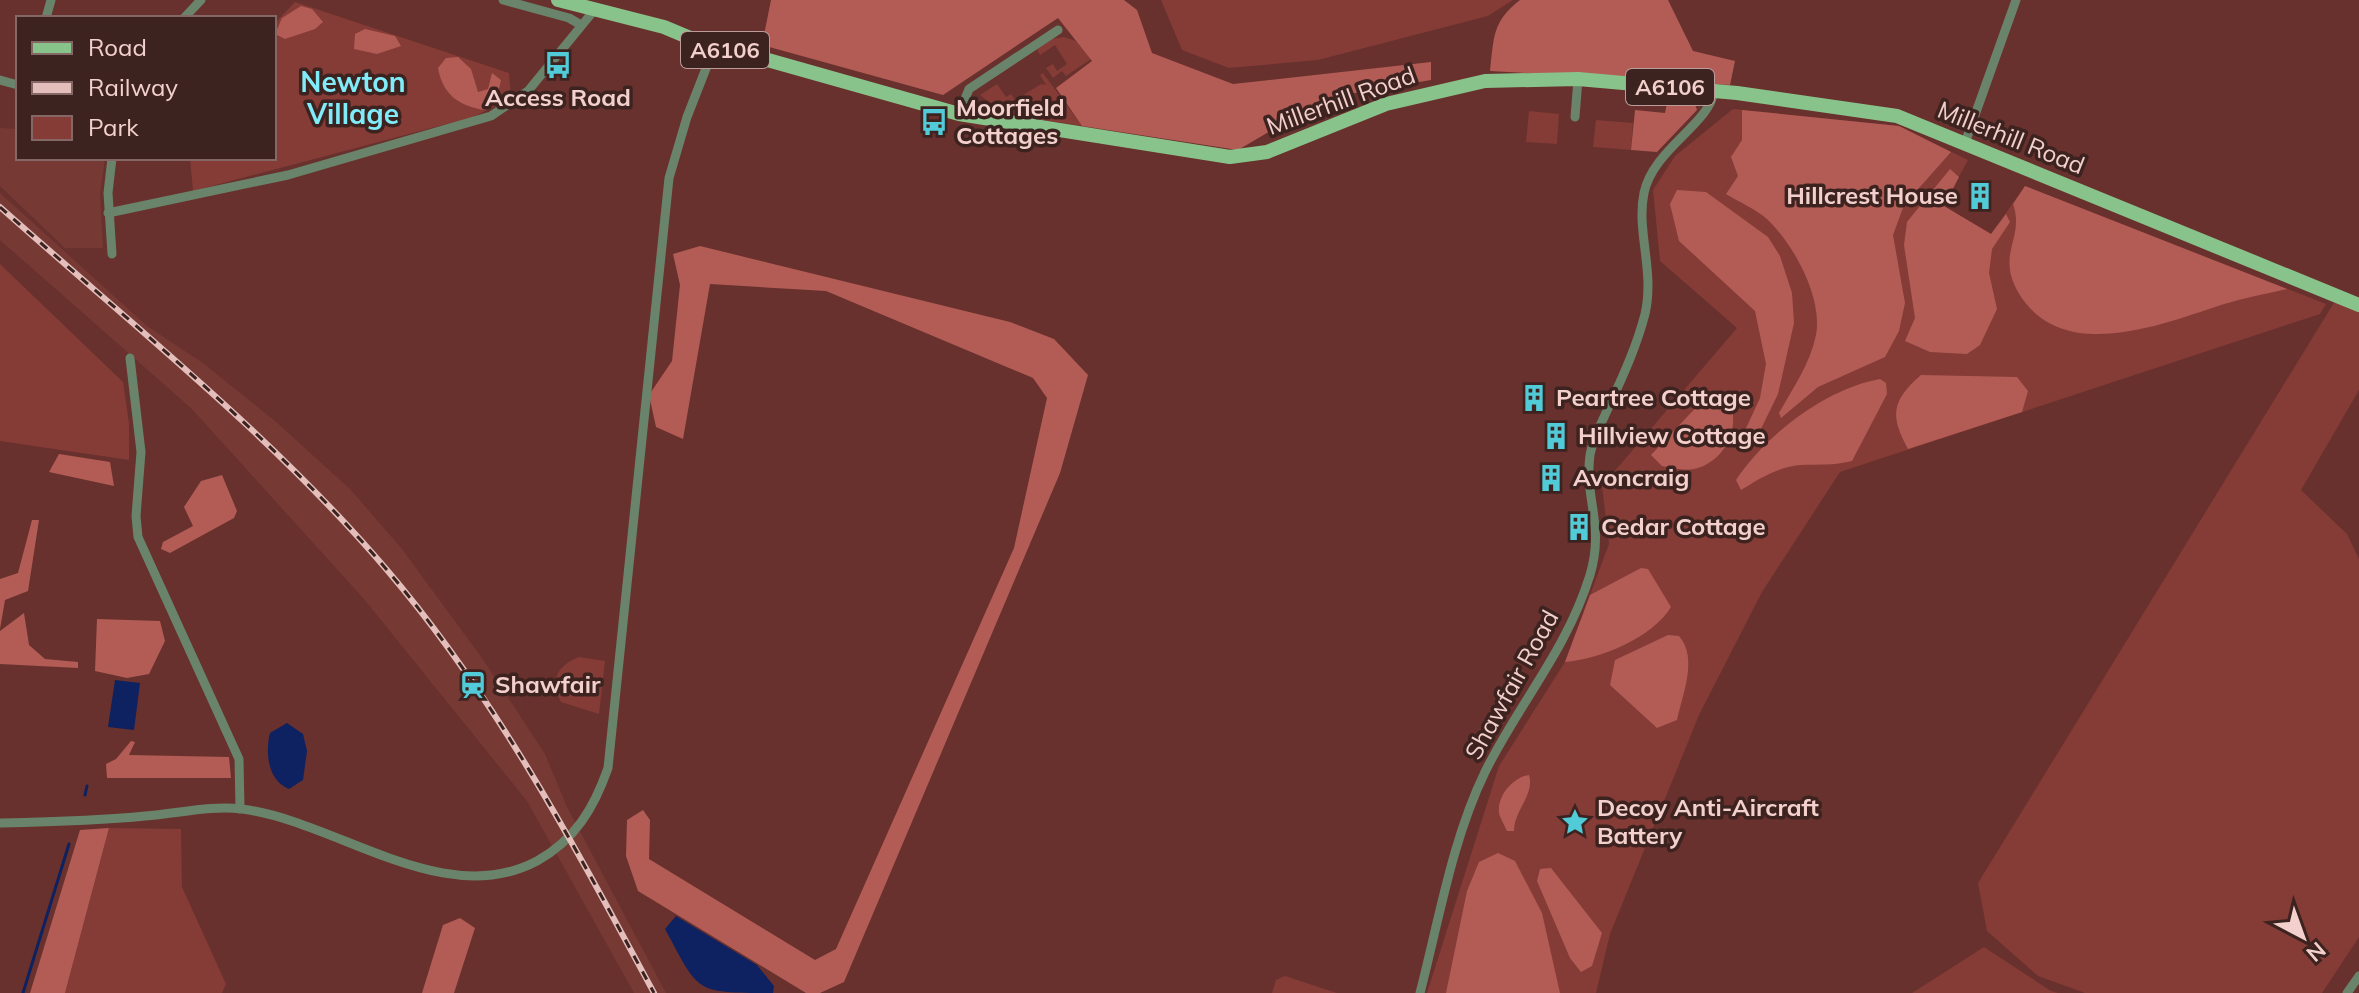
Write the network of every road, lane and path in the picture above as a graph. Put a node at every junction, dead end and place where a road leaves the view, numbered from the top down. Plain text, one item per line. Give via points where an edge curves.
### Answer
1 (201, 0) edge
2 (503, 0) edge
3 (558, 0) edge
4 (2016, 0) edge
5 (596, 8) junction
6 (186, 16) edge
7 (581, 25) junction
8 (1058, 30) dead end
9 (714, 48) junction
10 (1578, 79) junction
11 (1714, 91) junction
12 (959, 114) junction
13 (1575, 117) dead end
14 (1965, 143) junction
15 (112, 160) edge
16 (108, 213) junction
17 (112, 254) dead end
18 (2359, 305) edge
19 (130, 358) dead end
20 (240, 809) junction
21 (0, 823) edge
22 (2359, 976) edge
23 (1420, 993) edge
24 (2347, 993) edge

1 - 6 street
2 - 7 street
3 - 5 main road, Millerhill Road / A6106
4 - 14 street
5 - 7 street
5 - 9 main road, Millerhill Road / A6106
7 - 16 street via 528,91 491,116 288,175
8 - 12 street via 969,89
9 - 12 main road, Millerhill Road / A6106
9 - 20 street via 669,178 608,768 584,821 550,854 502,875 471,879
10 - 11 main road, Millerhill Road / A6106
10 - 12 main road, Millerhill Road / A6106 via 1460,85 1386,104 1267,152 1230,157
10 - 13 street
11 - 14 main road, Millerhill Road / A6106 via 1897,116
11 - 23 street, Shawfair Road via 1712,103 1667,150 1644,194 1648,296 1637,342 1590,454 1598,523 1591,571 1545,676 1485,773 1459,841
14 - 18 main road, Millerhill Road / A6106
15 - 16 street
16 - 17 street
19 - 20 street via 141,452 138,537 239,759
20 - 21 street
22 - 24 street

